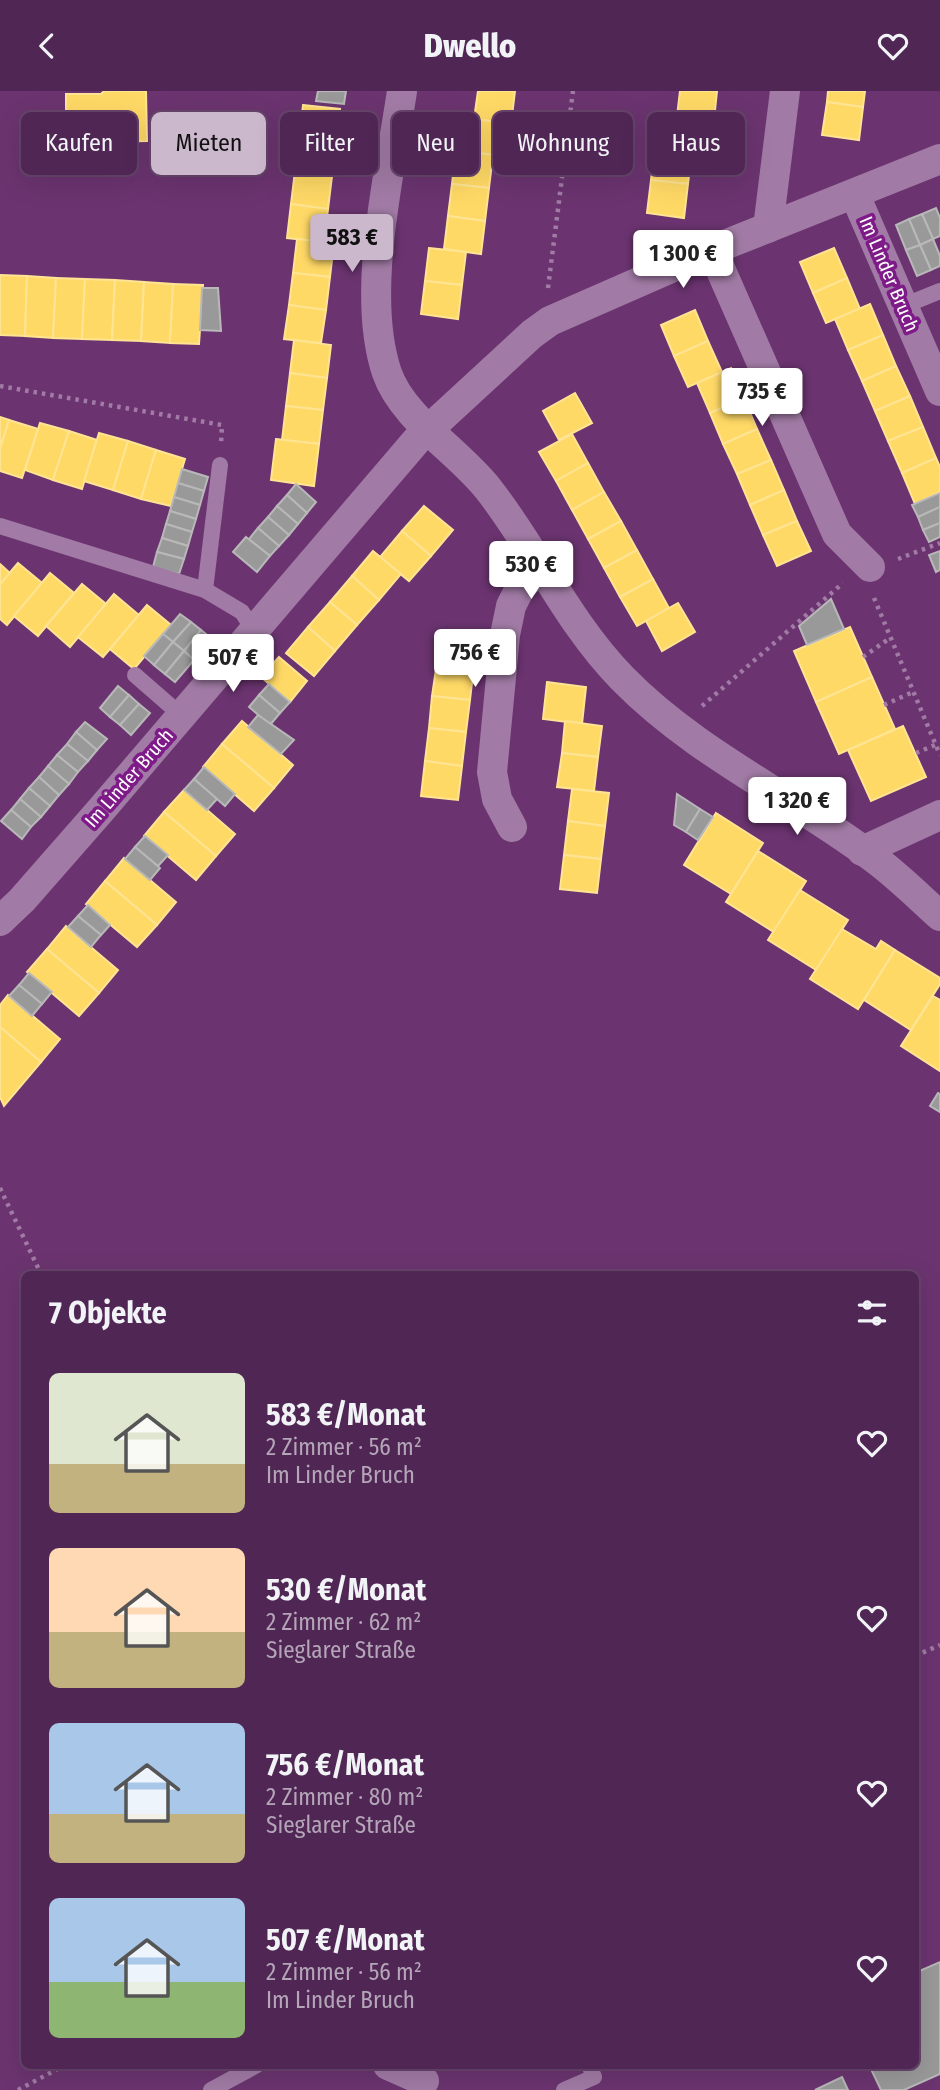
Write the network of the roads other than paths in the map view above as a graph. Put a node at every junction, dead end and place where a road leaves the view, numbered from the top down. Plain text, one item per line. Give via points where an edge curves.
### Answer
1 (402, 91) edge
2 (785, 91) edge
3 (940, 159) edge
4 (855, 195) junction
5 (768, 227) junction
6 (712, 250) junction
7 (940, 291) edge
8 (903, 306) junction
9 (940, 391) edge
10 (429, 429) junction
11 (220, 465) road end
12 (0, 526) edge
13 (870, 567) road end
14 (541, 569) junction
15 (205, 590) junction
16 (254, 631) junction
17 (135, 675) dead end
18 (182, 716) junction
19 (940, 815) edge
20 (512, 827) dead end
21 (862, 851) junction
22 (940, 916) edge
23 (0, 921) edge
24 (250, 2069) edge
25 (399, 2069) edge
26 (591, 2069) edge
27 (426, 2079) edge
28 (211, 2090) edge
29 (564, 2090) edge

1 - 10 street via 378,250 380,338 387,374 398,395
2 - 5 street
3 - 4 street, Im Linder Bruch
4 - 5 street, Im Linder Bruch
4 - 8 street, Im Linder Bruch
5 - 6 street, Im Linder Bruch
6 - 10 street, Im Linder Bruch via 550,321
6 - 13 street via 836,534
7 - 8 lane
8 - 9 street, Im Linder Bruch
10 - 14 street via 490,491
10 - 16 street, Im Linder Bruch
11 - 15 lane
12 - 15 lane
14 - 20 street via 521,586 510,606 505,635 492,772 497,799
14 - 21 street via 620,677 678,727
15 - 16 lane via 242,612
16 - 18 street, Im Linder Bruch
17 - 18 lane
18 - 23 street, Im Linder Bruch
19 - 21 street
21 - 22 street
24 - 28 lane
25 - 27 street
26 - 29 lane via 594,2077

